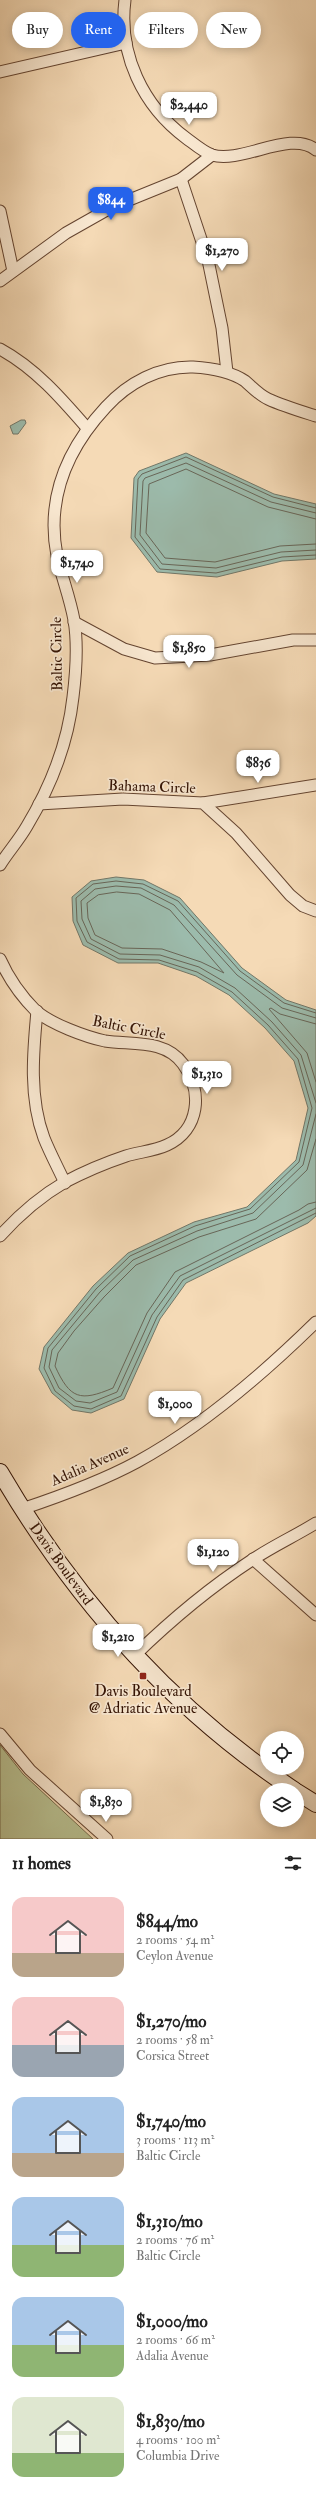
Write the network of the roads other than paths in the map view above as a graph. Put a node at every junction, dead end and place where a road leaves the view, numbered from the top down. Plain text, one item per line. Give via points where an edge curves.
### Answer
1 (125, 0) edge
2 (125, 12) edge
3 (126, 43) edge
4 (104, 48) edge
5 (0, 72) edge
6 (316, 150) edge
7 (212, 155) junction
8 (181, 179) junction
9 (0, 211) edge
10 (13, 271) junction
11 (0, 281) edge
12 (0, 349) edge
13 (227, 372) junction
14 (316, 416) edge
15 (87, 428) junction
16 (74, 622) junction
17 (316, 640) edge
18 (316, 785) edge
19 (203, 803) junction
20 (39, 804) junction
21 (0, 865) edge
22 (316, 911) edge
23 (0, 959) edge
24 (37, 1011) junction
25 (65, 1183) junction
26 (0, 1236) edge
27 (316, 1322) edge
28 (0, 1472) edge
29 (22, 1509) junction
30 (316, 1523) edge
31 (253, 1559) junction
32 (316, 1615) edge
33 (134, 1656) junction
34 (0, 1734) edge
35 (284, 1783) edge
36 (304, 1796) edge
37 (316, 1804) edge
38 (108, 1839) edge

1 - 2 street
3 - 7 street via 136,77 150,104 173,128
4 - 5 street
6 - 7 street via 307,145 289,144 245,153
7 - 8 street
8 - 10 street via 94,216
8 - 13 street via 208,260 222,328
9 - 10 street
10 - 11 street
12 - 15 street via 36,373
13 - 14 street, Baltic Circle via 243,380 266,398
13 - 15 street, Baltic Circle via 193,367 163,370 112,400
15 - 16 street, Baltic Circle via 73,451 56,493 54,537
16 - 17 street via 124,649 155,658 210,655 293,640
16 - 20 street, Baltic Circle via 75,674 70,721 62,752
18 - 19 street
19 - 20 street, Bahama Circle via 122,799
19 - 22 street, Bahama Circle via 236,833 290,895 303,906
20 - 21 street, Baltic Circle
23 - 24 street, Baltic Circle via 20,991
24 - 25 street via 33,1059 36,1102 44,1139
24 - 25 street, Baltic Circle via 75,1031 97,1039 152,1045 164,1049 177,1057 189,1071 196,1093 194,1115 190,1125 175,1140 159,1148 106,1163
25 - 26 street, Baltic Circle via 26,1212
27 - 29 street, Adalia Avenue via 261,1373 180,1435 137,1462 105,1478
28 - 29 street, Davis Boulevard
29 - 33 street, Davis Boulevard via 74,1585
30 - 31 street
31 - 32 street
31 - 33 street via 177,1615
33 - 35 street, Davis Boulevard via 222,1737
34 - 38 street via 30,1770
36 - 37 street

